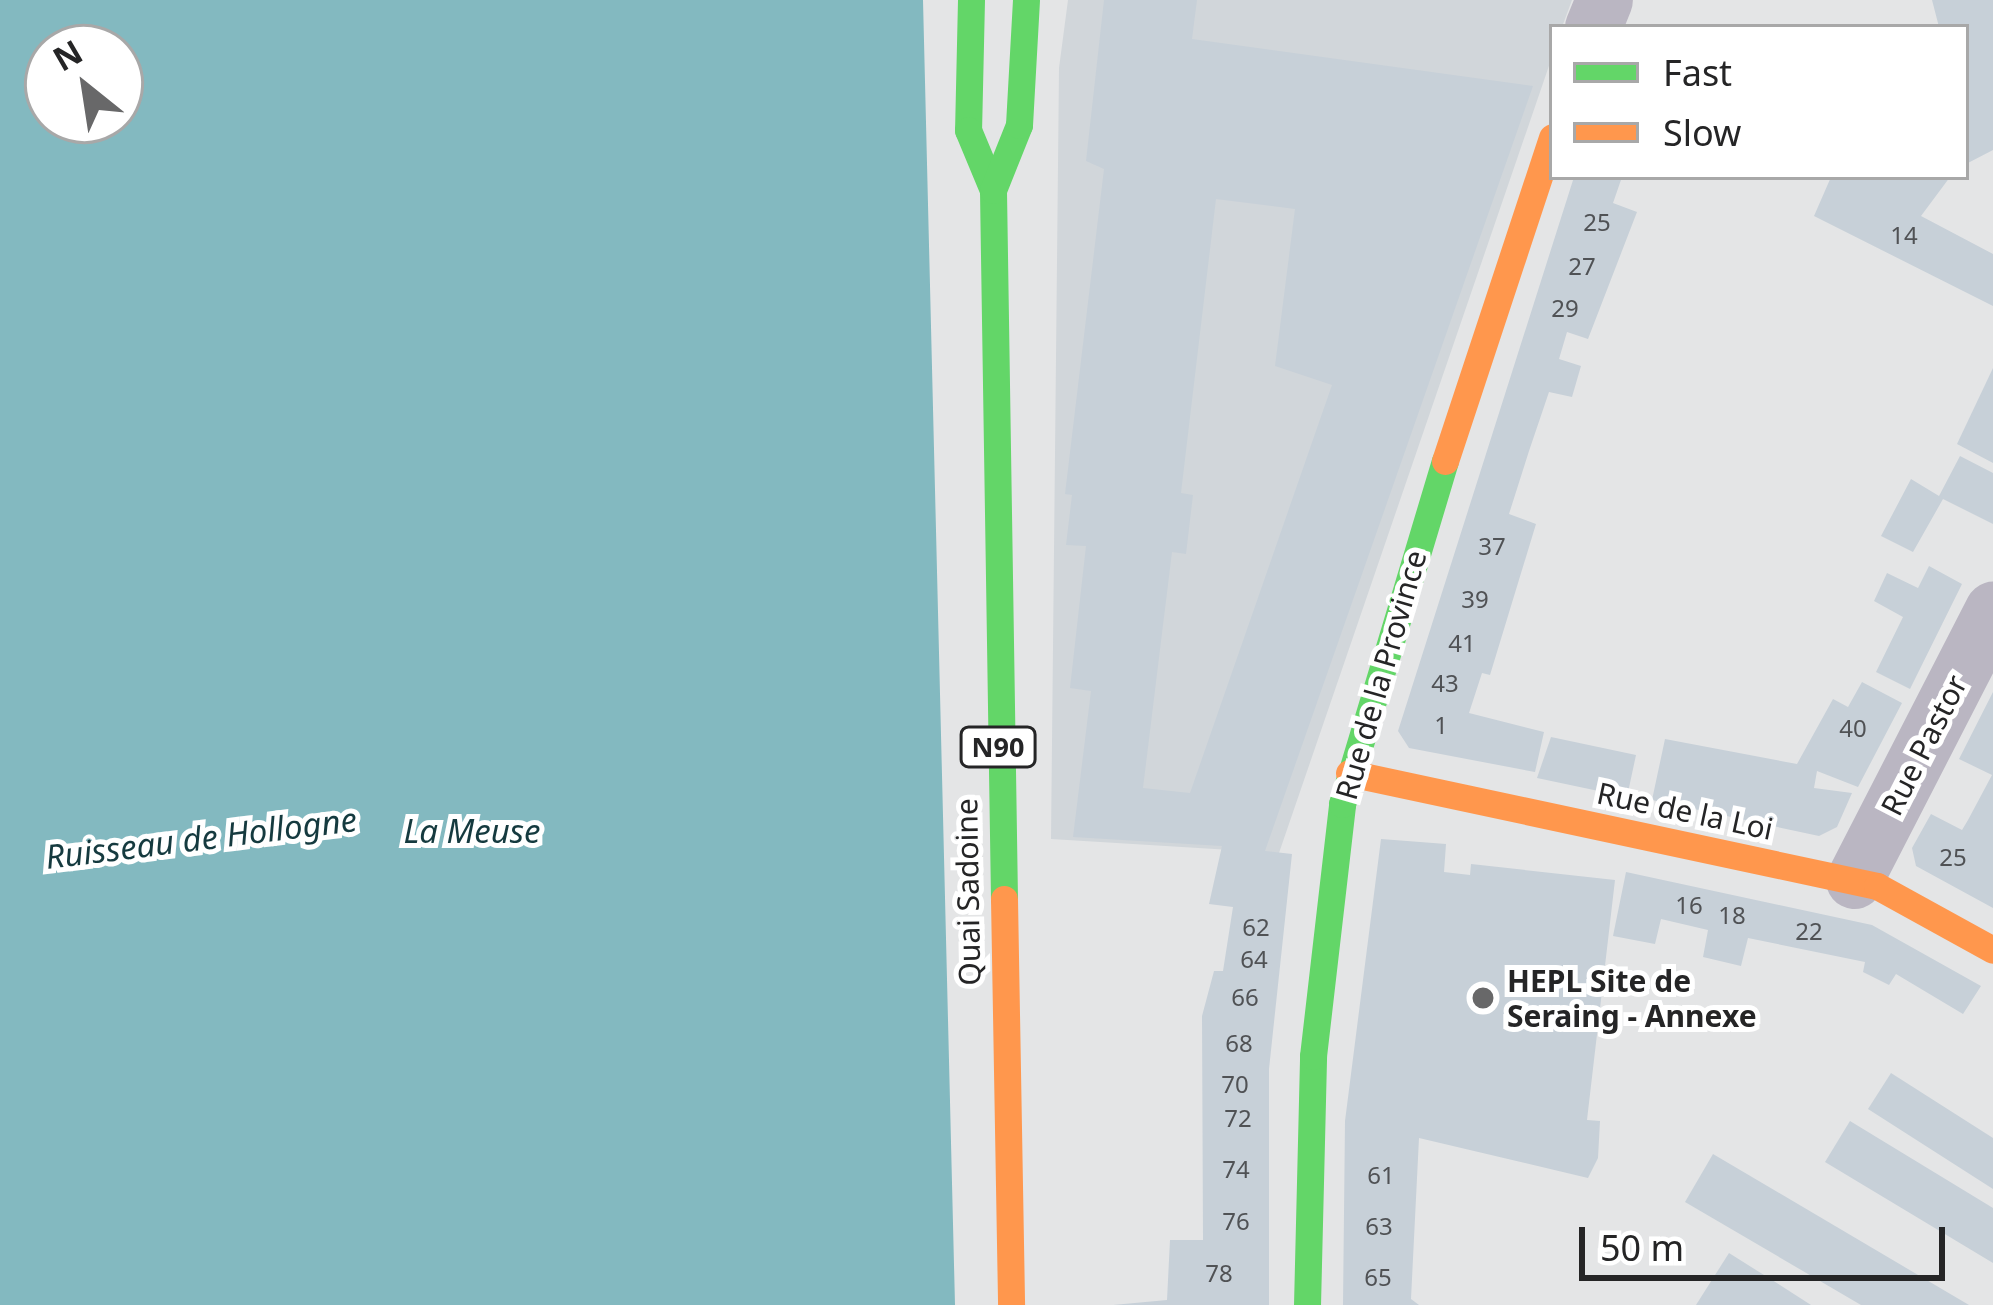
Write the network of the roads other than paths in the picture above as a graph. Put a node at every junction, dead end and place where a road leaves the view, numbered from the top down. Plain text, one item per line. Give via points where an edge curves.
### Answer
1 (970, 0) edge
2 (1026, 0) edge
3 (1549, 146) edge
4 (993, 190) junction
5 (1993, 610) edge
6 (1349, 773) junction
7 (1854, 880) junction
8 (1993, 950) edge
9 (1011, 1305) edge
10 (1307, 1305) edge

1 - 4 street, Quai Sadoine / N90 via 968,130
2 - 4 street, Quai Sadoine / N90 via 1018,125
3 - 6 street, Rue de la Province
4 - 9 street, Quai Sadoine / N90
5 - 7 street, Rue Pastor
6 - 7 street, Rue de la Loi
6 - 10 street, Rue de la Province via 1313,1056
7 - 8 street, Rue de la Loi via 1899,895

